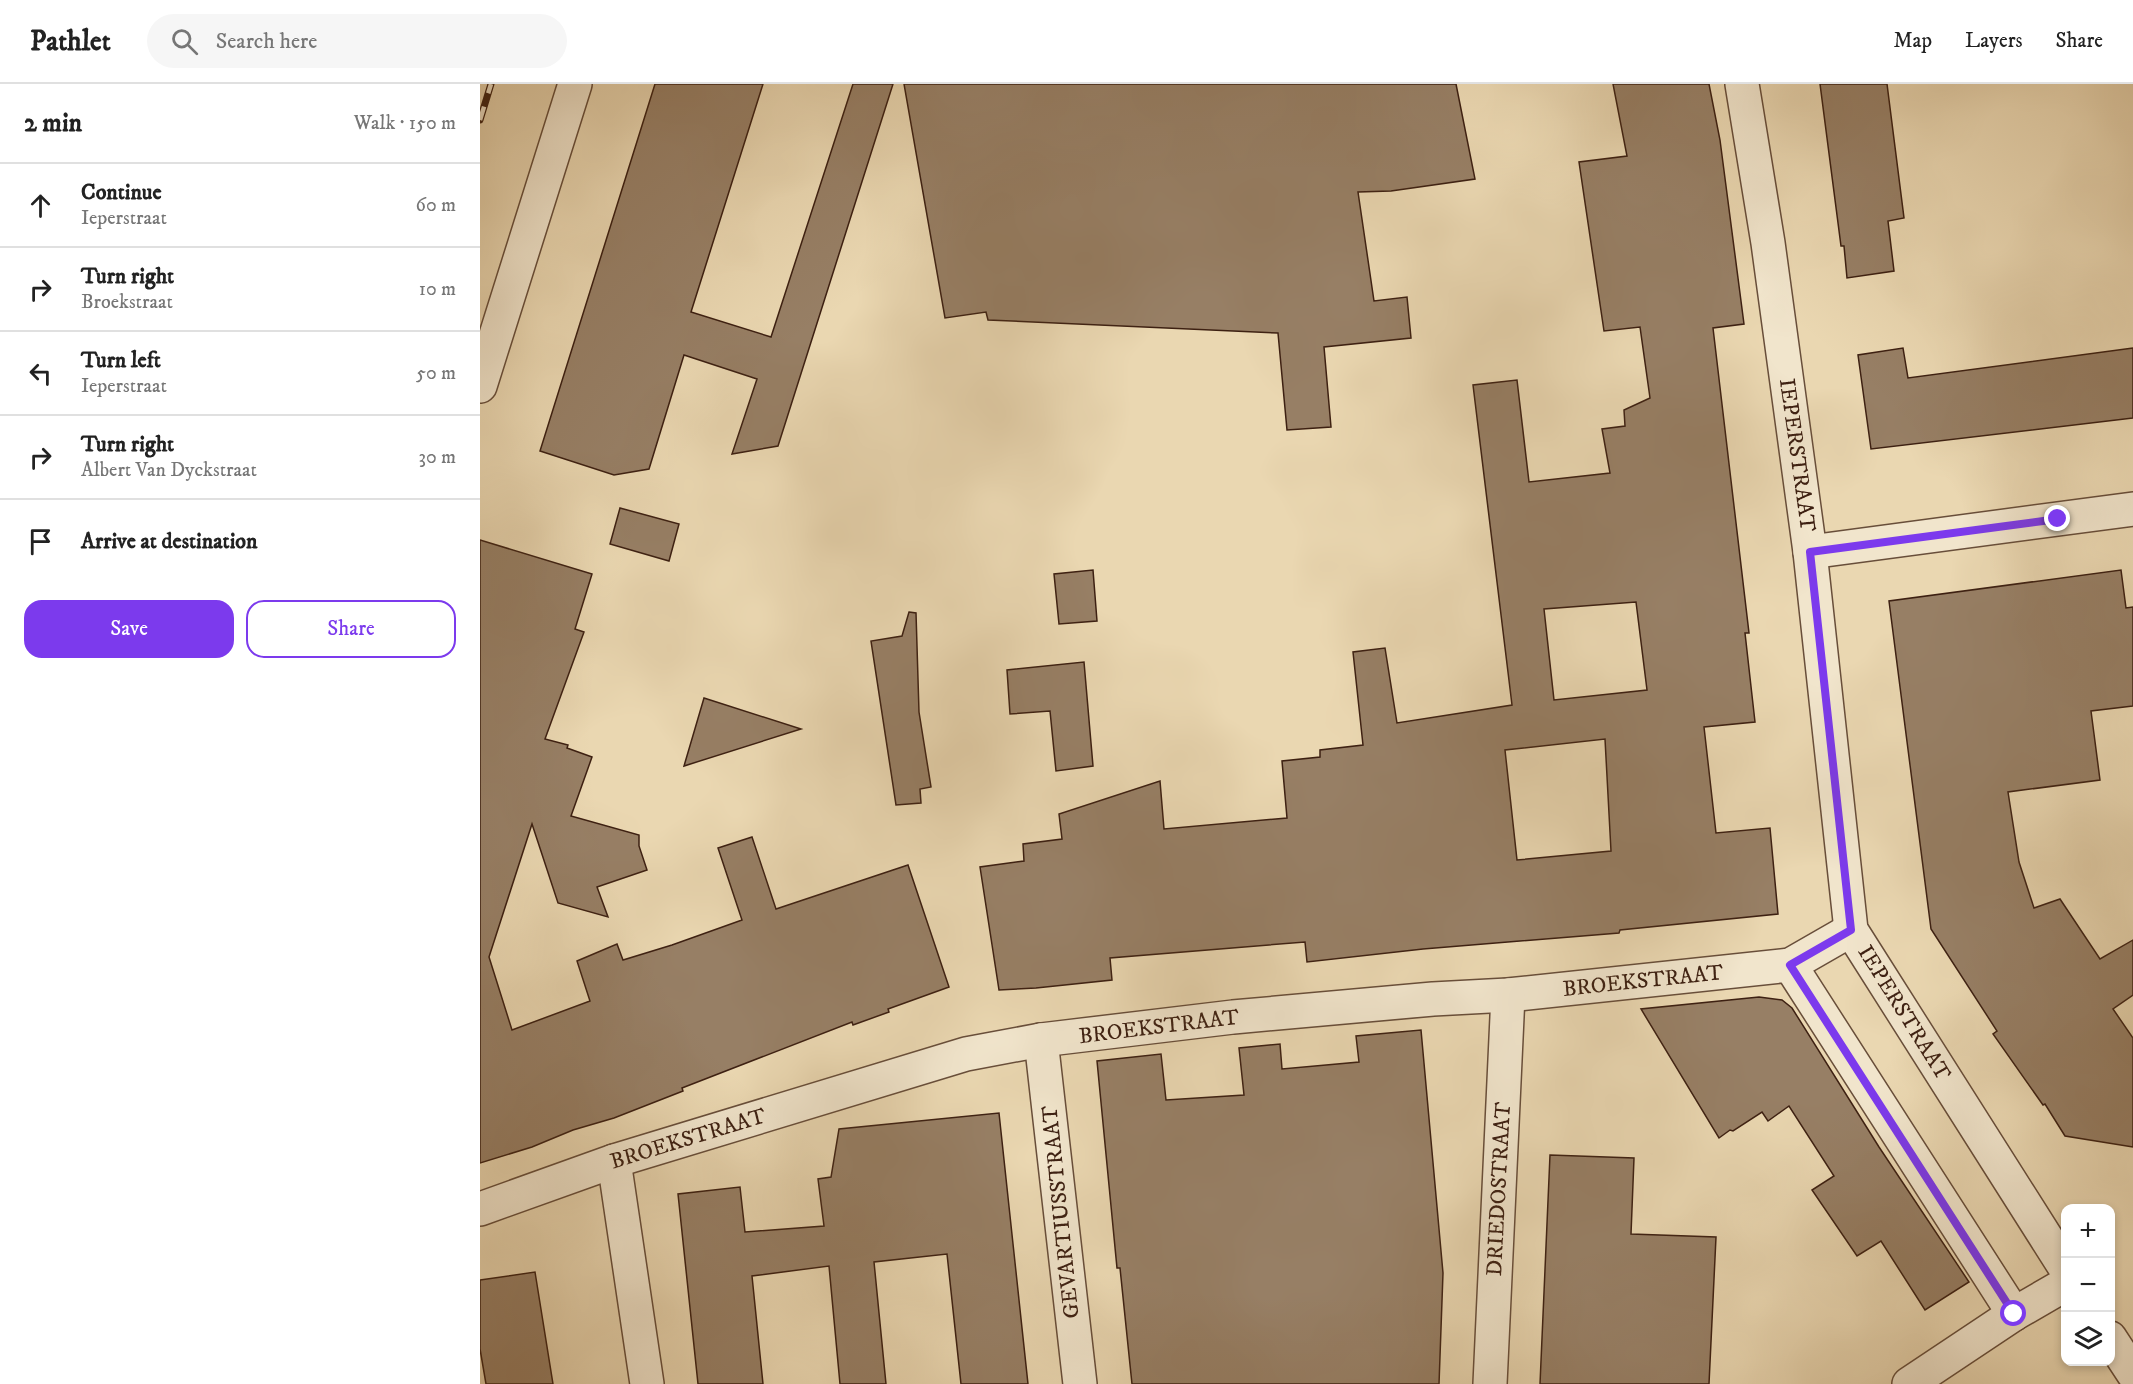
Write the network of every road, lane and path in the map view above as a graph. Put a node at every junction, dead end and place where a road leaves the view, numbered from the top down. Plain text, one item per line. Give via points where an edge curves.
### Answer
1 (575, 84) edge
2 (1742, 84) edge
3 (480, 386) edge
4 (2133, 509) edge
5 (1810, 552) junction
6 (1851, 930) junction
7 (1790, 965) junction
8 (1508, 995) junction
9 (1041, 1040) junction
10 (614, 1161) junction
11 (480, 1209) edge
12 (2061, 1261) edge
13 (2061, 1287) edge
14 (2014, 1314) junction
15 (2115, 1345) edge
16 (2133, 1372) edge
17 (647, 1384) edge
18 (1080, 1384) edge
19 (1490, 1384) edge
20 (1909, 1384) edge

1 - 3 street
2 - 5 street, IEPERSTRAAT
4 - 5 street
5 - 6 street, IEPERSTRAAT
6 - 7 street, BROEKSTRAAT
6 - 12 street, IEPERSTRAAT
7 - 8 street, BROEKSTRAAT
7 - 14 street
8 - 9 street, BROEKSTRAAT via 1233,1017
8 - 19 street, DRIEDOSTRAAT
9 - 10 street, BROEKSTRAAT via 966,1054
9 - 18 street, GEVARTIUSSTRAAT
10 - 11 street, BROEKSTRAAT
10 - 17 street
13 - 14 street
14 - 20 street
15 - 16 street

